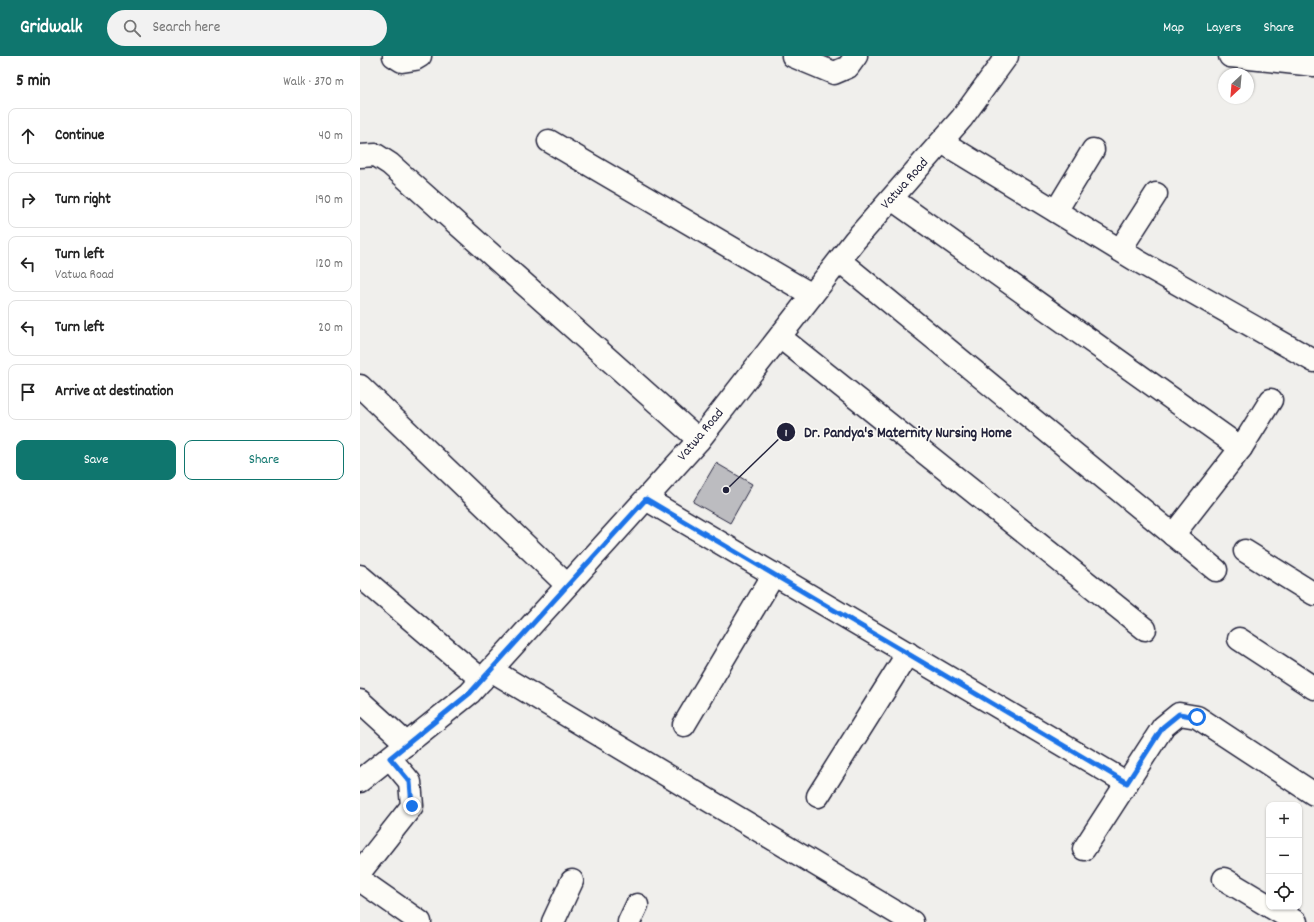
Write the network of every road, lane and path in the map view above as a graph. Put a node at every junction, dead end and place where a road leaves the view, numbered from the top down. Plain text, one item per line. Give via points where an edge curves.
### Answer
1 (394, 56) edge
2 (420, 56) edge
3 (793, 56) edge
4 (856, 56) edge
5 (1006, 56) edge
6 (1230, 56) edge
7 (1314, 65) edge
8 (549, 141) dead end
9 (942, 142) junction
10 (1093, 150) dead end
11 (360, 156) edge
12 (1156, 194) dead end
13 (892, 199) junction
14 (1056, 211) junction
15 (1120, 250) junction
16 (840, 260) junction
17 (812, 295) junction
18 (780, 337) junction
19 (1314, 361) edge
20 (360, 386) edge
21 (1270, 400) dead end
22 (699, 440) junction
23 (1241, 448) junction
24 (646, 499) junction
25 (1173, 535) junction
26 (1245, 551) dead end
27 (1216, 570) dead end
28 (774, 574) junction
29 (360, 576) edge
30 (568, 585) junction
31 (1314, 594) edge
32 (1145, 629) dead end
33 (1239, 639) dead end
34 (908, 653) junction
35 (486, 675) junction
36 (1314, 688) edge
37 (360, 701) edge
38 (684, 725) dead end
39 (407, 744) junction
40 (390, 758) junction
41 (360, 781) edge
42 (1127, 783) junction
43 (1314, 794) edge
44 (818, 796) dead end
45 (1084, 850) dead end
46 (360, 872) edge
47 (1224, 879) dead end
48 (360, 880) edge
49 (572, 881) dead end
50 (1266, 905) edge
51 (1275, 910) edge
52 (420, 922) edge
53 (553, 922) edge
54 (912, 922) edge
55 (1296, 922) edge

1 - 2 street via 402,61
3 - 4 street via 834,73 848,67
5 - 9 street, Vatwa Road
6 - 7 street
8 - 17 street
9 - 13 street, Vatwa Road
9 - 14 street
10 - 14 street
11 - 22 street via 376,155 390,164
12 - 15 street
13 - 16 street, Vatwa Road
13 - 23 street
14 - 15 street
15 - 19 street
16 - 17 street, Vatwa Road
16 - 25 street
17 - 18 street, Vatwa Road
18 - 22 street, Vatwa Road
18 - 32 street
20 - 30 street
21 - 23 street
22 - 24 street, Vatwa Road
23 - 25 street
24 - 28 street
24 - 30 street, Vatwa Road
25 - 27 street
26 - 31 street
28 - 34 street
28 - 38 street
29 - 35 street
30 - 35 street, Vatwa Road
33 - 36 street
34 - 42 street
34 - 44 street
35 - 39 street, Vatwa Road via 470,693
35 - 54 street
37 - 39 street
39 - 40 street, Vatwa Road
40 - 41 street, Vatwa Road
40 - 46 street via 410,782 412,806
42 - 43 street via 1163,727 1179,714 1197,717
42 - 45 street
47 - 50 street
48 - 52 street
49 - 53 street
51 - 55 street

